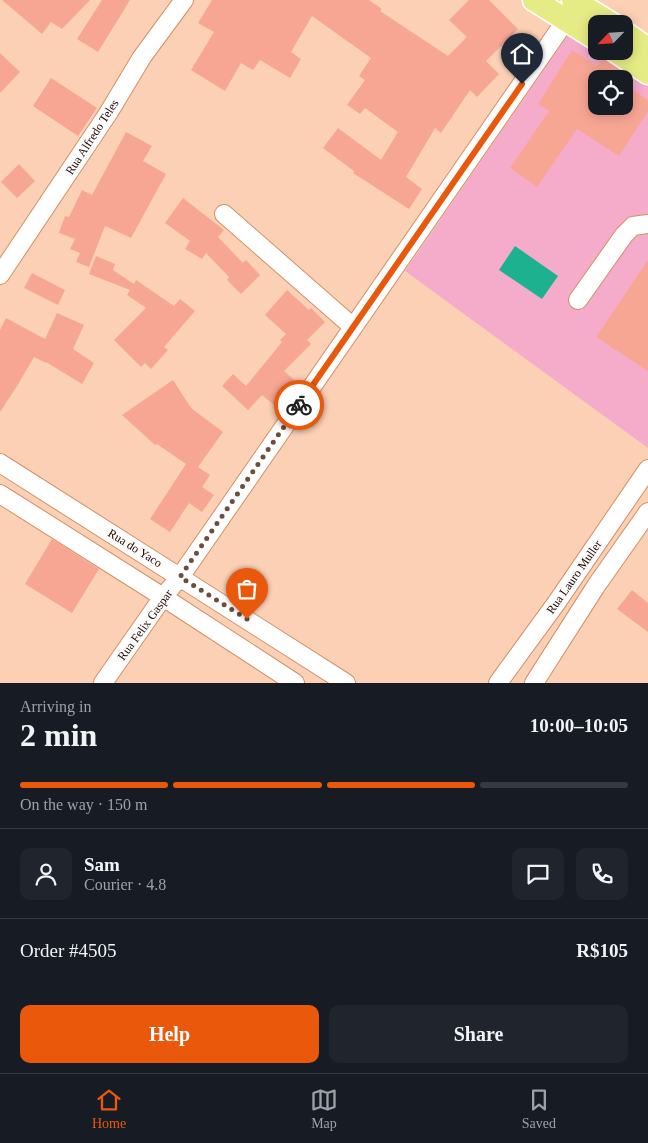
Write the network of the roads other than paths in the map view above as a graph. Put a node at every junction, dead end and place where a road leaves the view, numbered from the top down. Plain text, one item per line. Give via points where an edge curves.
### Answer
1 (184, 0) edge
2 (534, 0) edge
3 (575, 6) edge
4 (594, 15) edge
5 (588, 26) edge
6 (633, 38) edge
7 (648, 49) edge
8 (628, 60) edge
9 (648, 73) edge
10 (224, 214) dead end
11 (648, 224) edge
12 (0, 275) edge
13 (578, 300) dead end
14 (353, 327) junction
15 (0, 462) edge
16 (648, 469) edge
17 (0, 494) edge
18 (648, 512) edge
19 (180, 577) junction
20 (164, 598) junction
21 (103, 683) edge
22 (295, 683) edge
23 (346, 683) edge
24 (498, 683) edge
25 (534, 683) edge

1 - 12 street, Rua Alfredo Teles via 142,57
2 - 3 main road
3 - 4 main road
3 - 5 main road
3 - 14 street, Rua Felix Gaspar
6 - 7 main road
8 - 9 main road
10 - 14 street
11 - 13 street via 633,226
14 - 19 street, Rua Felix Gaspar
15 - 19 street, Rua do Yaco
16 - 24 street, Rua Lauro Muller
17 - 20 street
18 - 25 street, Rua Lauro Muller
19 - 20 street, Rua Felix Gaspar
19 - 23 street, Rua do Yaco
20 - 21 street, Rua Felix Gaspar
20 - 22 street

